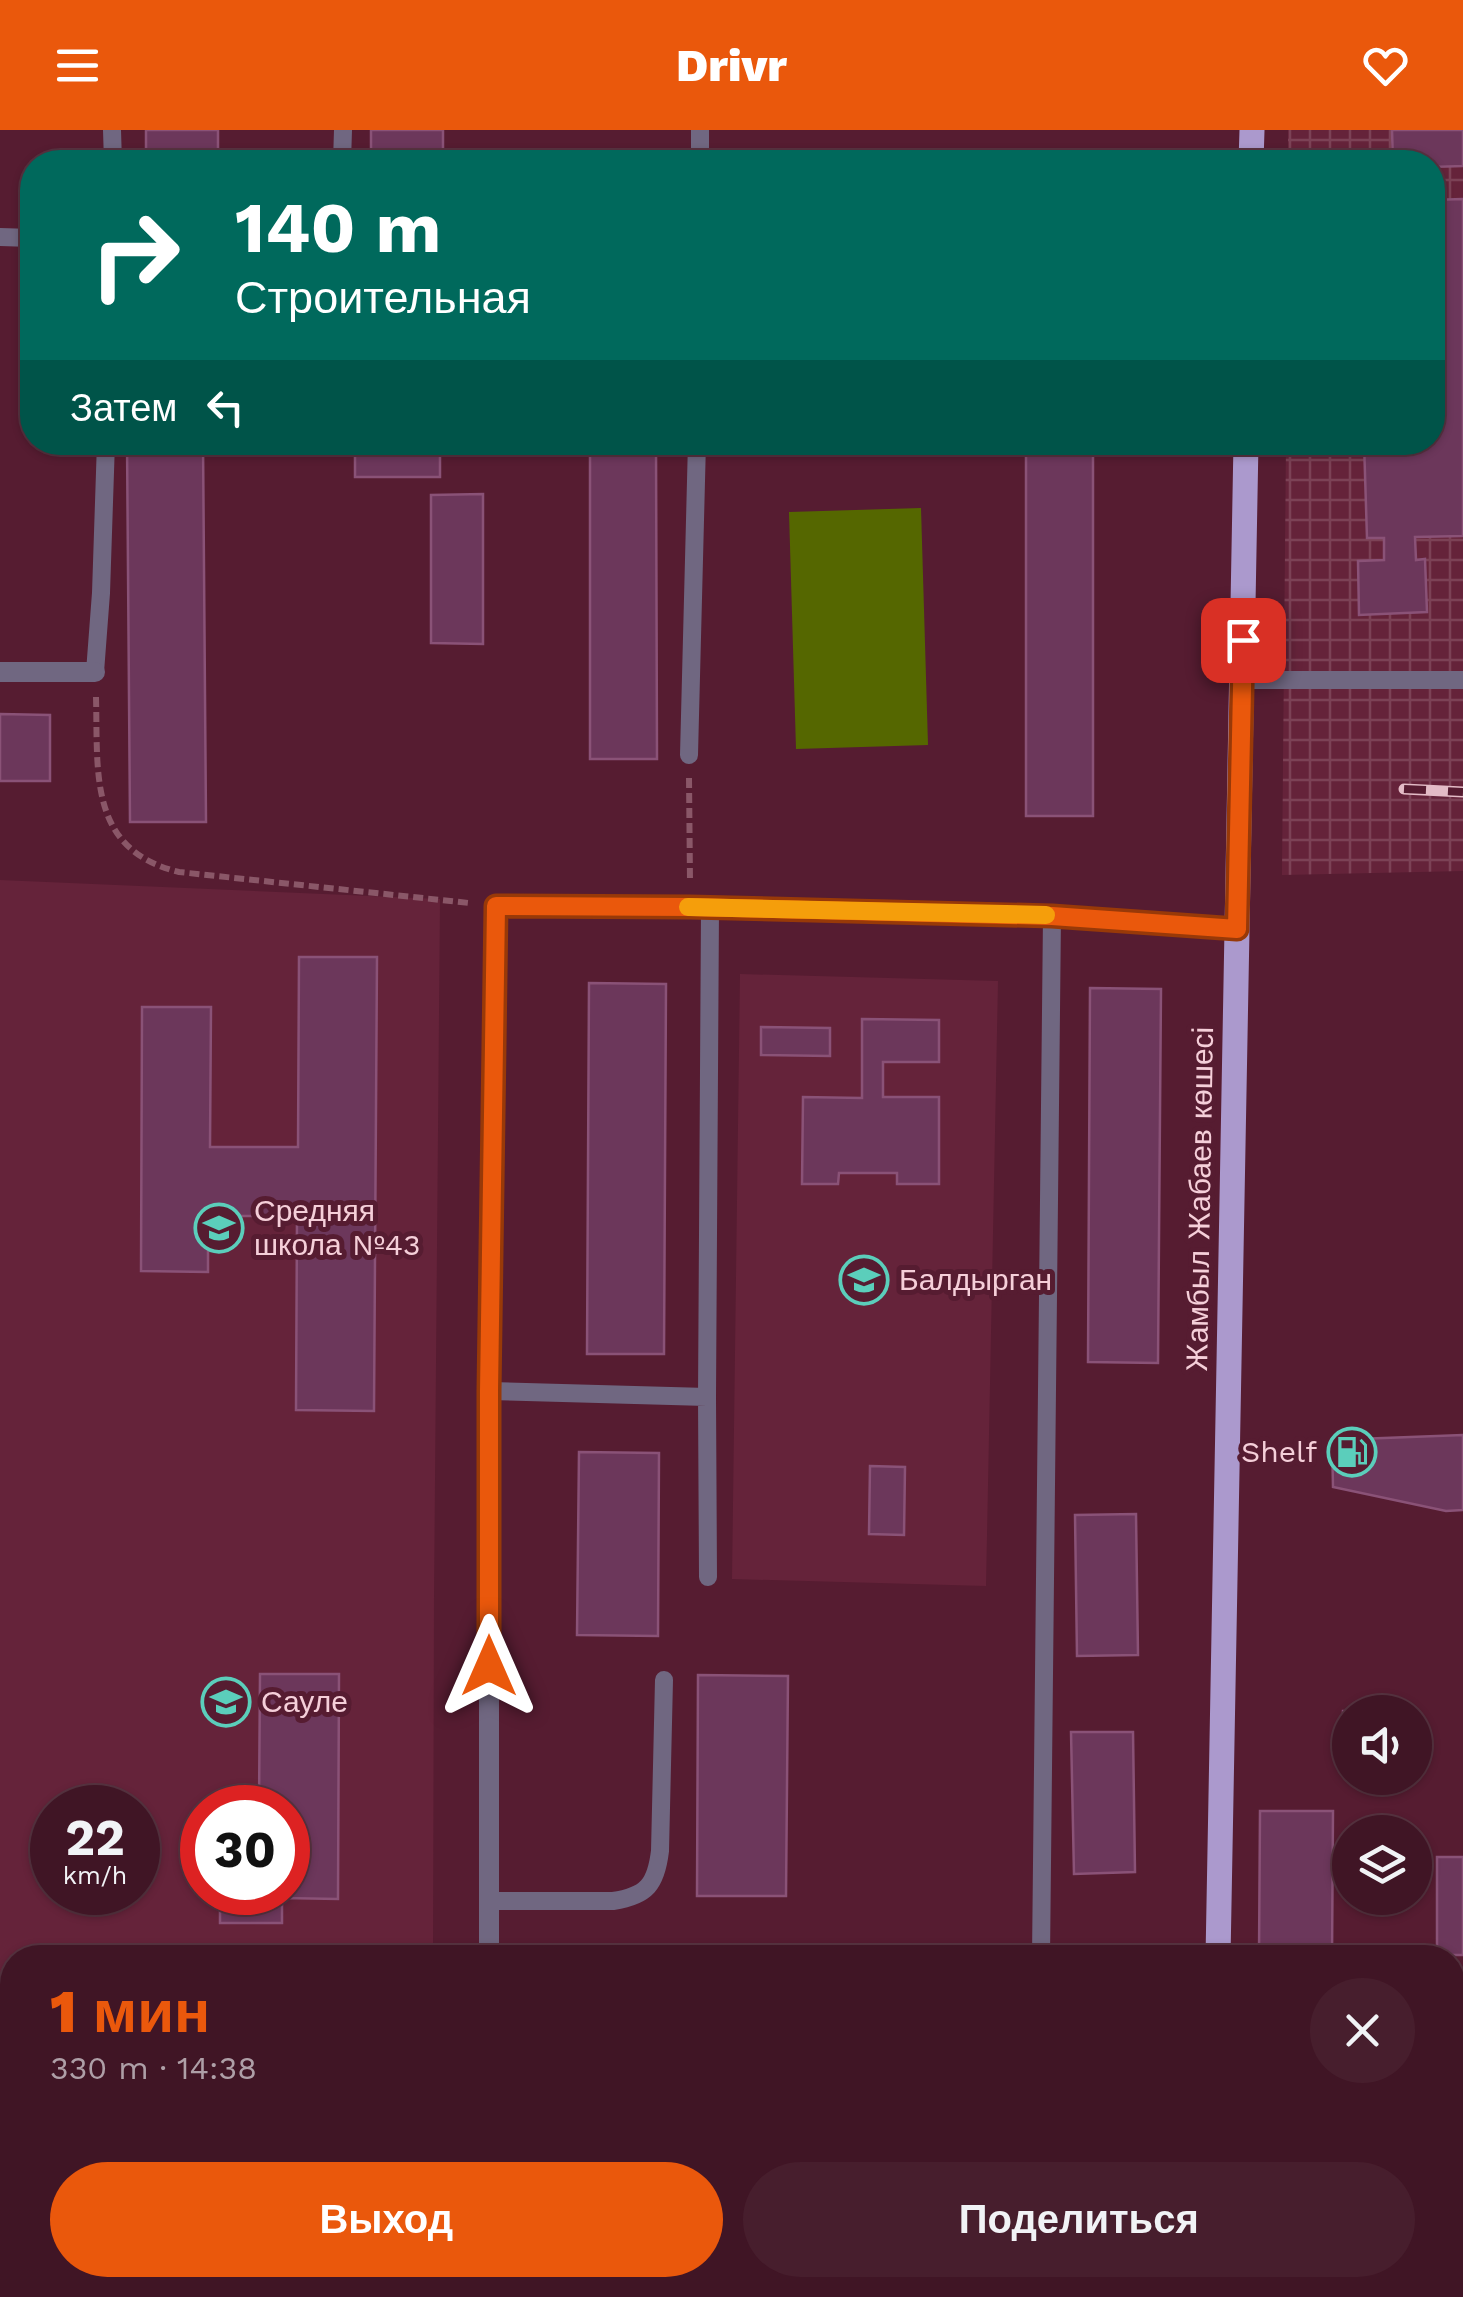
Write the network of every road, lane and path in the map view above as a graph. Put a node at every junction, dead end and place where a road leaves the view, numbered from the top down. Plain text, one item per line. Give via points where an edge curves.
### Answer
1 (106, 455) edge
2 (697, 455) edge
3 (1246, 455) edge
4 (0, 672) edge
5 (95, 672) junction
6 (1242, 680) junction
7 (1463, 680) edge
8 (689, 755) joint
9 (496, 906) junction
10 (700, 908) junction
11 (1052, 916) junction
12 (1237, 929) junction
13 (489, 1391) junction
14 (706, 1397) junction
15 (708, 1577) dead end
16 (664, 1680) dead end
17 (489, 1902) junction
18 (489, 1945) edge
19 (1040, 1945) edge
20 (1218, 1945) edge

1 - 5 lane
2 - 8 lane
3 - 6 main road, Жамбыл Жабаев көшесі
4 - 5 street
5 - 9 path via 103,806 112,829 144,860 179,872
6 - 7 lane
6 - 12 main road, Жамбыл Жабаев көшесі
8 - 10 path
9 - 10 street
9 - 13 street
10 - 11 street
10 - 14 lane
11 - 12 street
11 - 19 lane
12 - 20 main road, Жамбыл Жабаев көшесі
13 - 14 lane
13 - 17 street
14 - 15 lane
16 - 17 lane via 660,1851 651,1884 641,1894 612,1901
17 - 18 street

